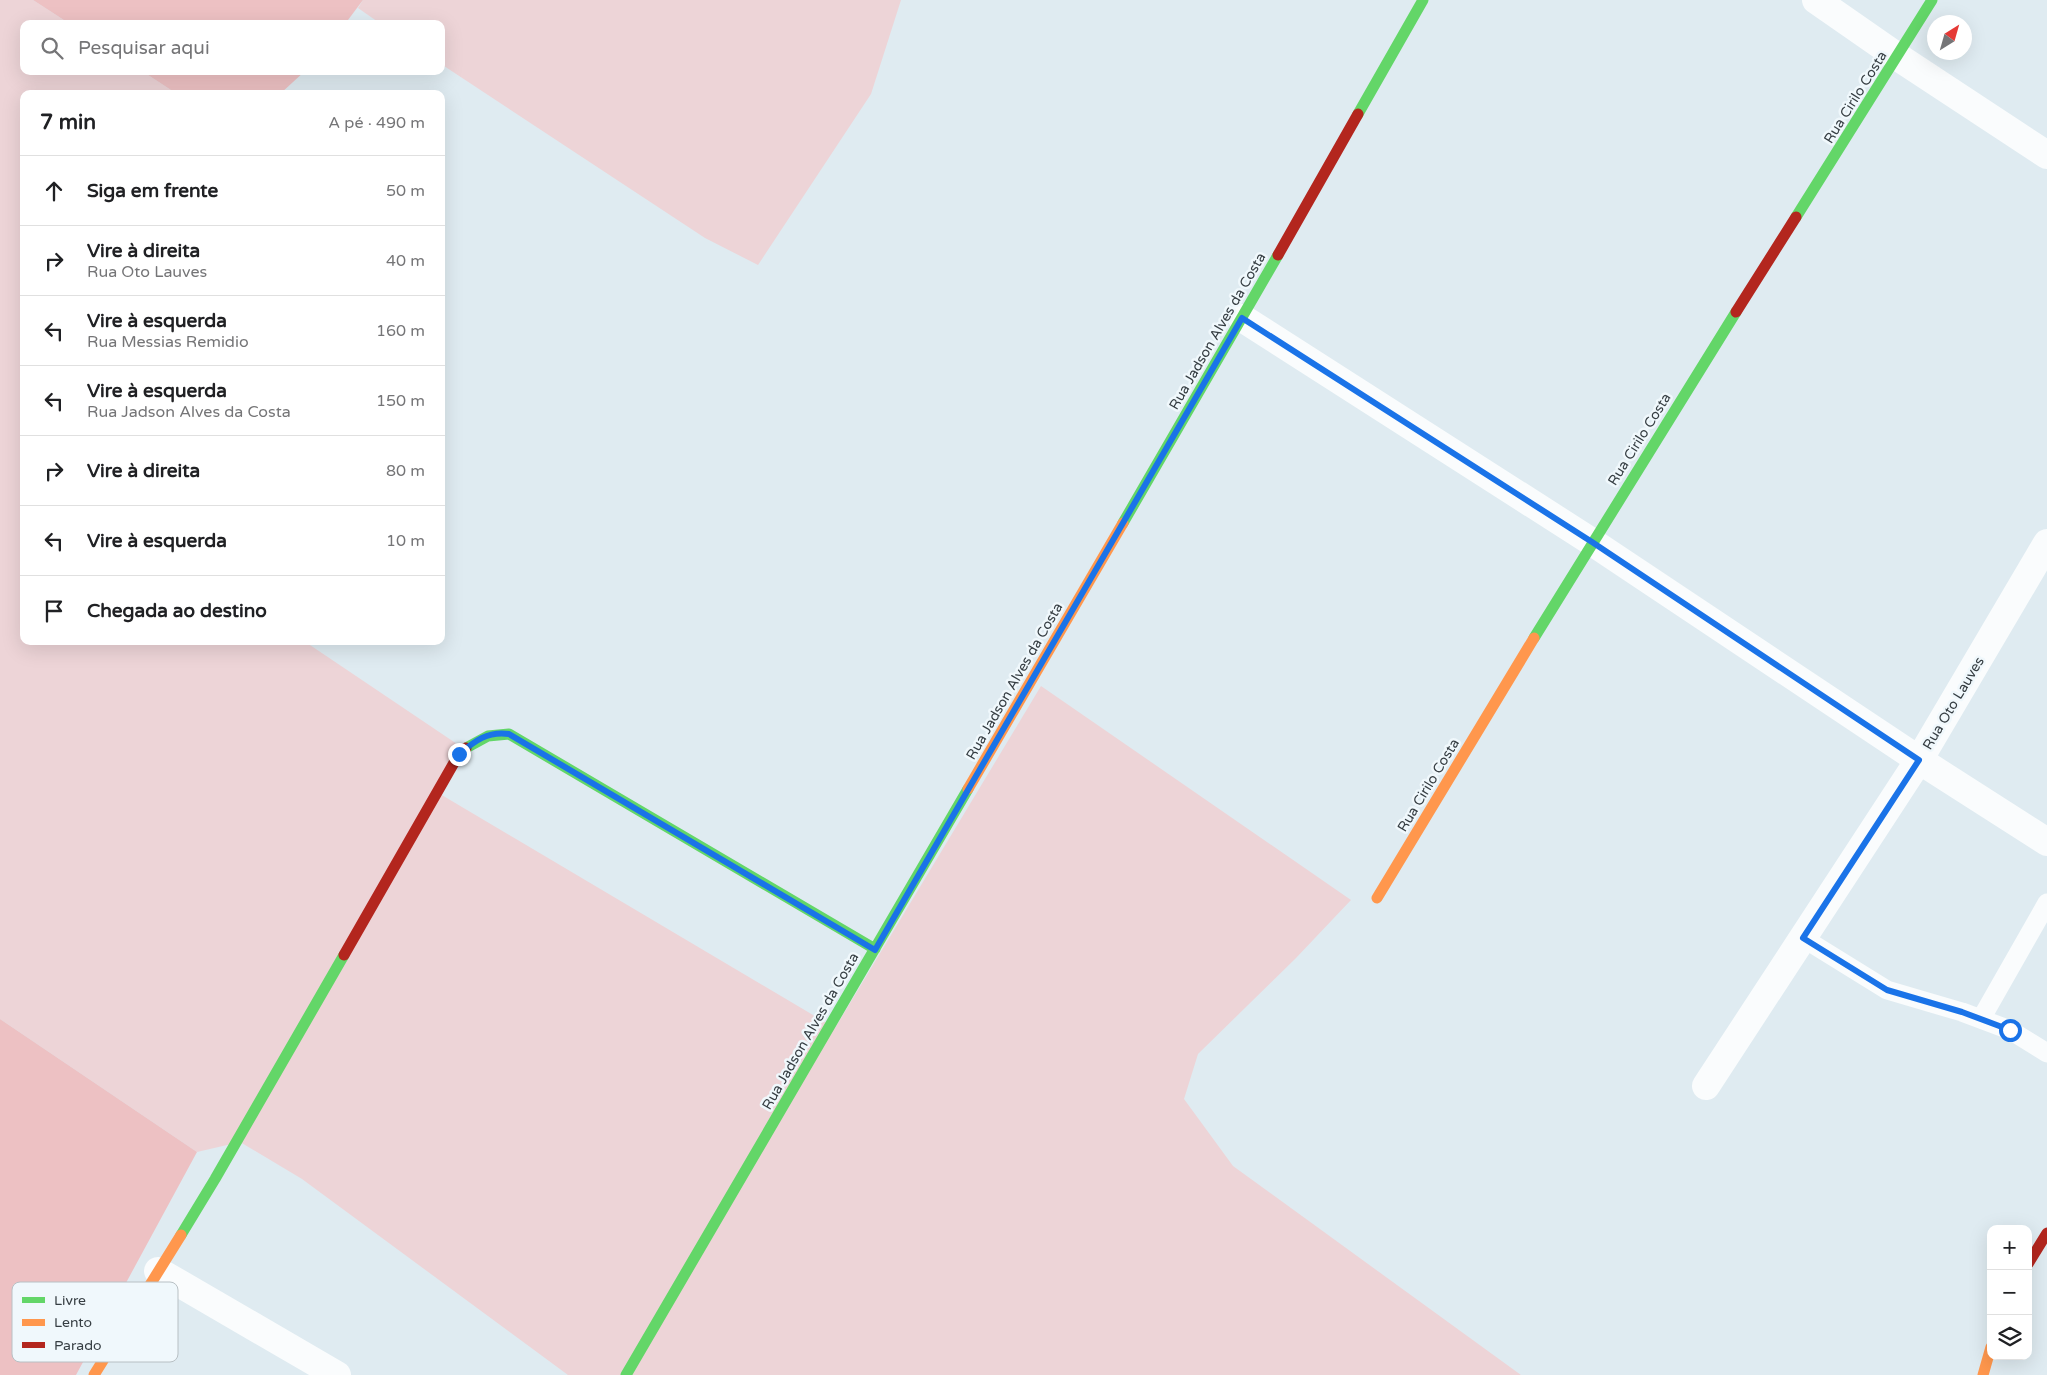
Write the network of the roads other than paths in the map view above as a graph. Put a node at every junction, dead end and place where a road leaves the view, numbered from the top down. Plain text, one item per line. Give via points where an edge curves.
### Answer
1 (1423, 0) edge
2 (1816, 0) edge
3 (1932, 0) edge
4 (1898, 57) junction
5 (2047, 155) edge
6 (1242, 318) junction
7 (1592, 542) junction
8 (2047, 543) edge
9 (1919, 760) junction
10 (2047, 842) edge
11 (1377, 898) dead end
12 (2047, 903) edge
13 (1803, 938) junction
14 (875, 950) junction
15 (1981, 1019) junction
16 (2047, 1053) edge
17 (1706, 1086) dead end
18 (2047, 1233) edge
19 (2032, 1257) edge
20 (158, 1271) junction
21 (151, 1282) edge
22 (177, 1282) edge
23 (178, 1283) edge
24 (1987, 1360) edge
25 (102, 1362) edge
26 (94, 1375) edge
27 (337, 1375) edge
28 (626, 1375) edge
29 (1983, 1375) edge

1 - 6 street, Rua Jadson Alves da Costa
2 - 4 street
3 - 4 street, Rua Cirilo Costa
4 - 5 street
4 - 7 street, Rua Cirilo Costa
6 - 7 street
6 - 14 street, Rua Jadson Alves da Costa
7 - 9 street
7 - 11 street, Rua Cirilo Costa
8 - 9 street, Rua Oto Lauves
9 - 10 street
9 - 13 street, Rua Oto Lauves
12 - 15 lane
13 - 15 lane via 1887,990
13 - 17 street, Rua Oto Lauves
14 - 20 street via 509,734 487,734 459,754 216,1179
14 - 28 street, Rua Jadson Alves da Costa
15 - 16 lane via 2010,1030
18 - 19 street
20 - 21 street
20 - 22 street
23 - 27 street
24 - 29 street
25 - 26 street

